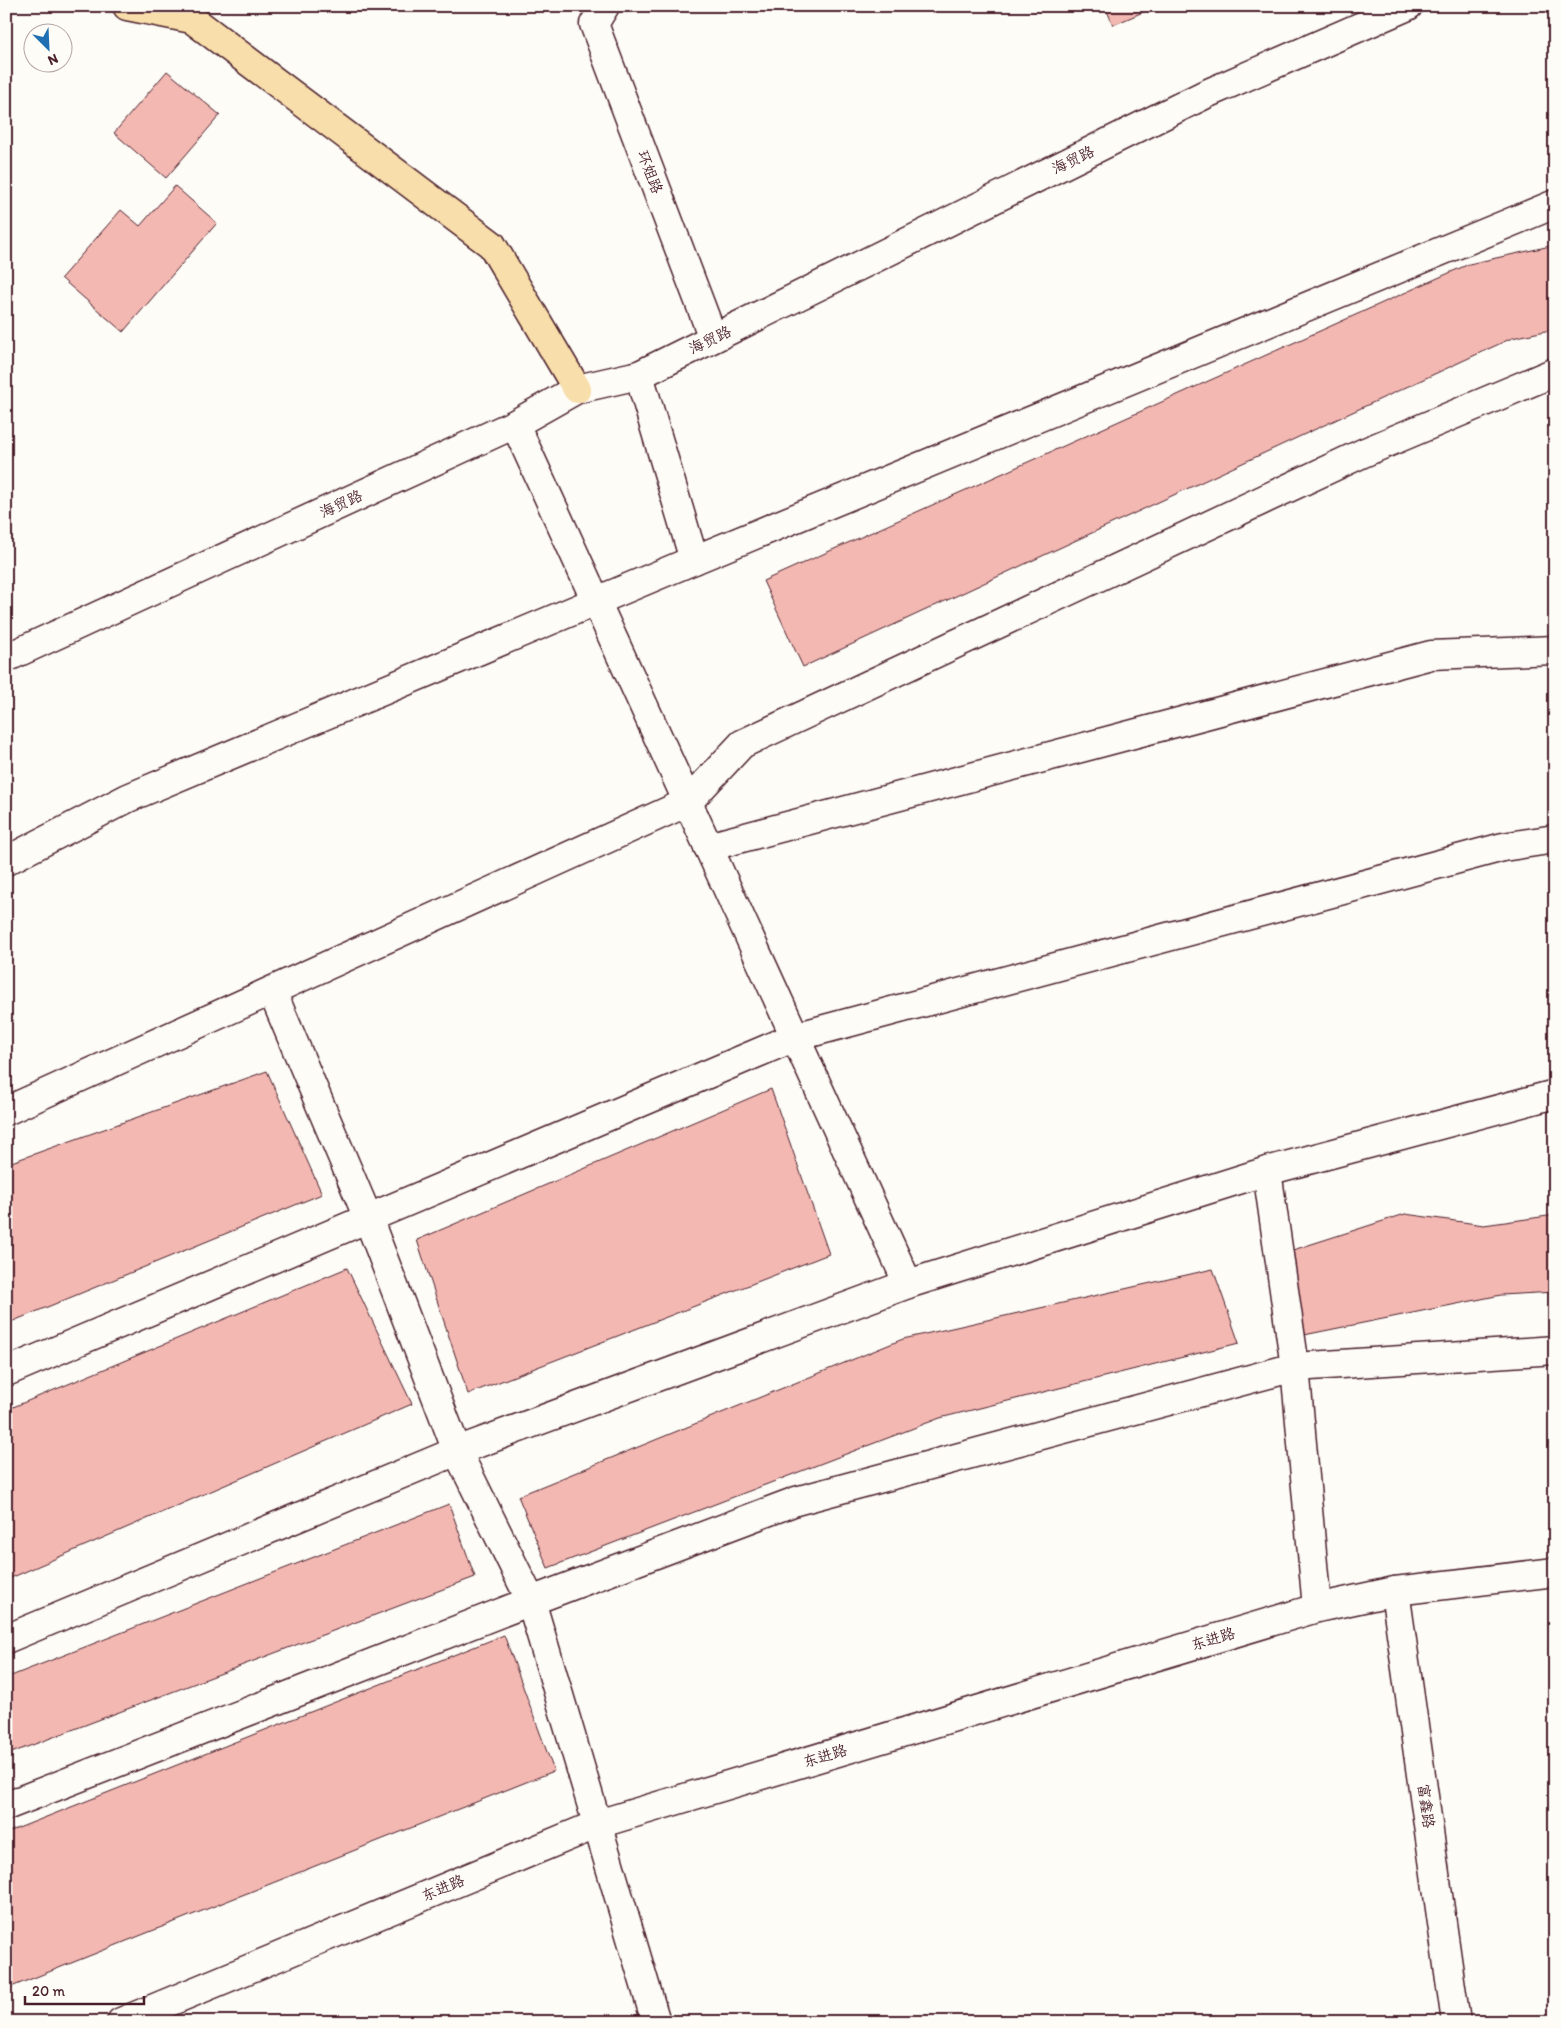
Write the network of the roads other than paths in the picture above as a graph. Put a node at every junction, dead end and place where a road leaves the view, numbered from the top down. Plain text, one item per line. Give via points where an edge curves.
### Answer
1 (126, 6) edge
2 (605, 6) edge
3 (1408, 6) edge
4 (1555, 204) edge
5 (713, 338) junction
6 (1555, 372) edge
7 (639, 375) junction
8 (578, 390) junction
9 (515, 424) junction
10 (694, 560) junction
11 (596, 601) junction
12 (1555, 650) edge
13 (6, 658) edge
14 (688, 802) junction
15 (1555, 839) edge
16 (708, 847) junction
17 (6, 861) edge
18 (272, 991) junction
19 (795, 1037) junction
20 (1555, 1094) edge
21 (6, 1111) edge
22 (1268, 1171) junction
23 (368, 1218) junction
24 (908, 1284) junction
25 (1555, 1350) edge
26 (1294, 1367) junction
27 (6, 1372) edge
28 (457, 1451) junction
29 (1555, 1572) edge
30 (1395, 1591) junction
31 (531, 1601) junction
32 (1317, 1608) junction
33 (6, 1639) edge
34 (6, 1806) edge
35 (598, 1824) junction
36 (120, 2022) edge
37 (656, 2022) edge
38 (1456, 2022) edge

1 - 8 main road via 192,18 492,245
2 - 5 street, 环姐路 via 594,24
3 - 5 street, 海贸路 via 1206,94
4 - 10 street
5 - 7 street, 海贸路
6 - 14 street via 1363,453 742,744
7 - 8 street, 海贸路
7 - 10 street
8 - 9 street, 海贸路
9 - 11 street
9 - 13 street, 海贸路
10 - 11 street
11 - 14 street
11 - 17 street via 128,798
12 - 16 street via 1431,655
14 - 16 street
14 - 18 street
15 - 19 street via 1494,849
16 - 19 street
18 - 21 street
18 - 23 street
19 - 23 street
19 - 24 street
20 - 22 street
22 - 24 street
22 - 26 street
23 - 27 street
23 - 28 street
24 - 28 street
25 - 26 street
26 - 31 street via 796,1501
26 - 32 street
28 - 31 street
28 - 33 street
29 - 30 street, 东进路
30 - 32 street, 东进路
30 - 38 street, 富鑫路
31 - 34 street
31 - 35 street
32 - 35 street, 东进路
35 - 36 street, 东进路
35 - 37 street

